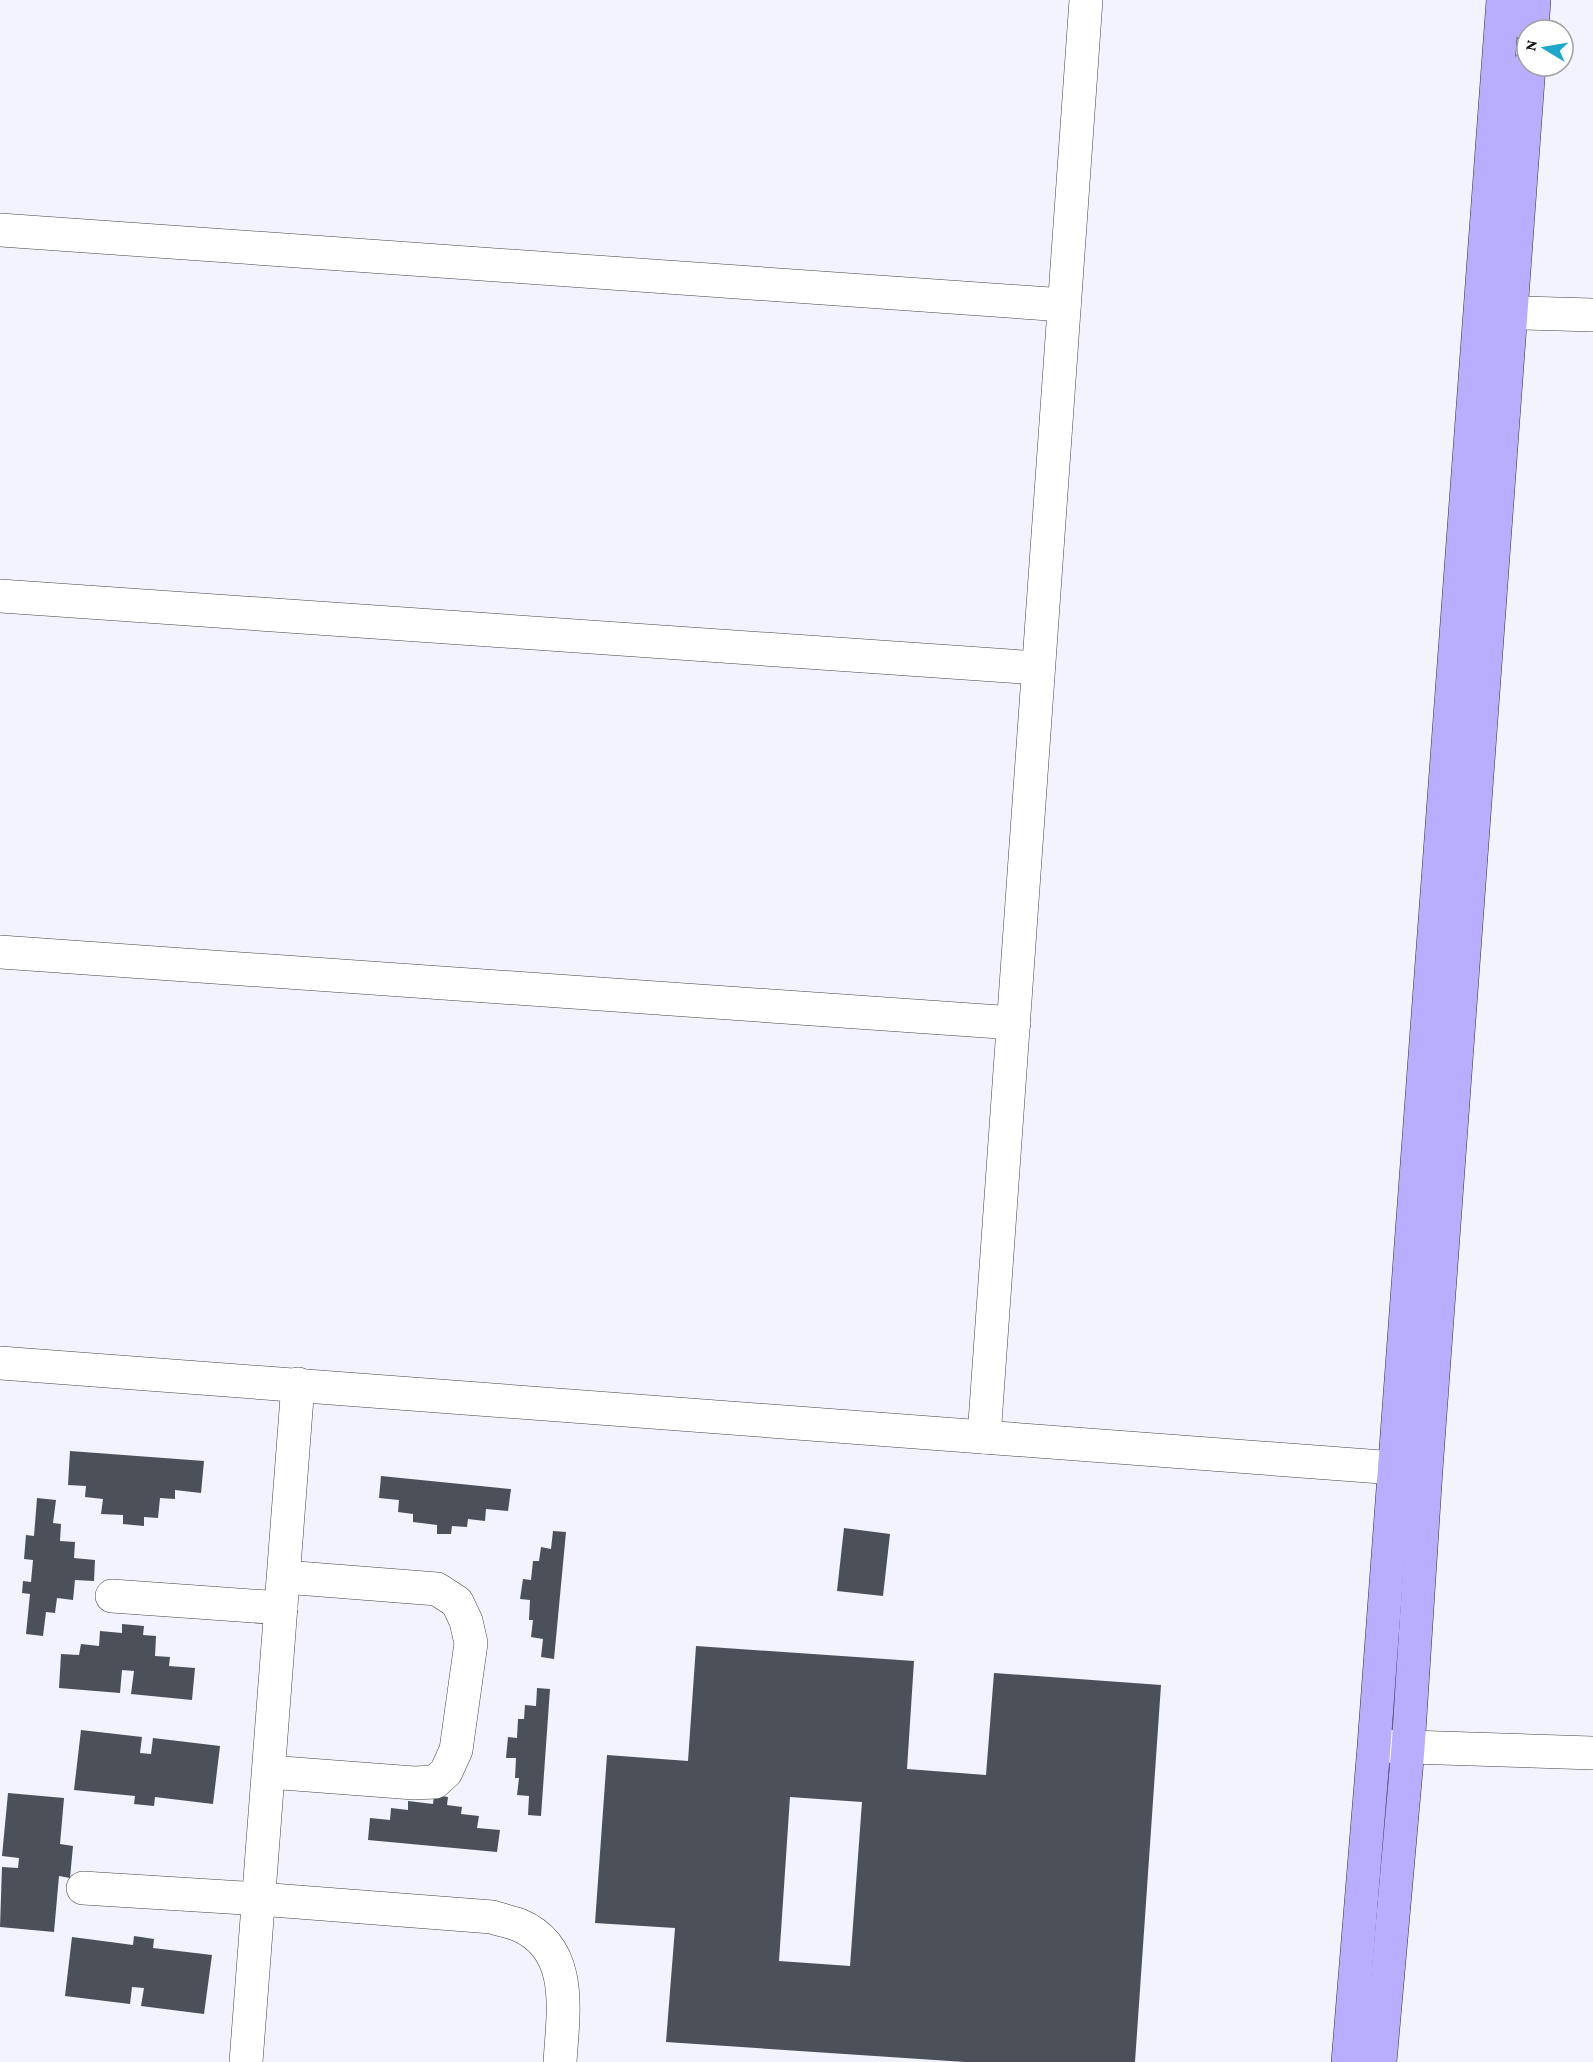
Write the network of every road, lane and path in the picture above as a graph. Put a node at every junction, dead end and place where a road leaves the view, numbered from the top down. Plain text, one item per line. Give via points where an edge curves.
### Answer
1 (1086, 0) edge
2 (1503, 0) edge
3 (1534, 0) edge
4 (1533, 18) edge
5 (1527, 78) edge
6 (0, 230) edge
7 (1064, 305) junction
8 (1496, 312) junction
9 (1593, 315) edge
10 (0, 596) edge
11 (1038, 668) junction
12 (0, 952) edge
13 (1014, 1023) junction
14 (0, 1363) edge
15 (298, 1384) junction
16 (984, 1437) junction
17 (1395, 1468) junction
18 (282, 1593) junction
19 (112, 1596) dead end
20 (1374, 1746) junction
21 (1408, 1748) junction
22 (1593, 1753) edge
23 (269, 1772) junction
24 (83, 1888) dead end
25 (259, 1899) junction
26 (246, 2062) edge
27 (560, 2062) edge
28 (1348, 2062) edge
29 (1380, 2062) edge

1 - 7 street
2 - 8 main road
3 - 4 main road
5 - 8 main road
6 - 7 street
7 - 11 street
8 - 9 street
8 - 17 main road
8 - 21 main road
10 - 11 street
11 - 13 street
12 - 13 street
13 - 16 street
14 - 15 street
15 - 16 street
15 - 18 street
16 - 17 street
17 - 20 main road
18 - 19 street
18 - 23 street
18 - 23 street via 437,1589 456,1602 471,1643 456,1750 446,1772 435,1782
20 - 21 street
20 - 28 main road
21 - 22 street
21 - 29 main road
23 - 25 street
24 - 25 street
25 - 26 street
25 - 27 street via 492,1917 520,1925 542,1939 559,1966 564,1994

